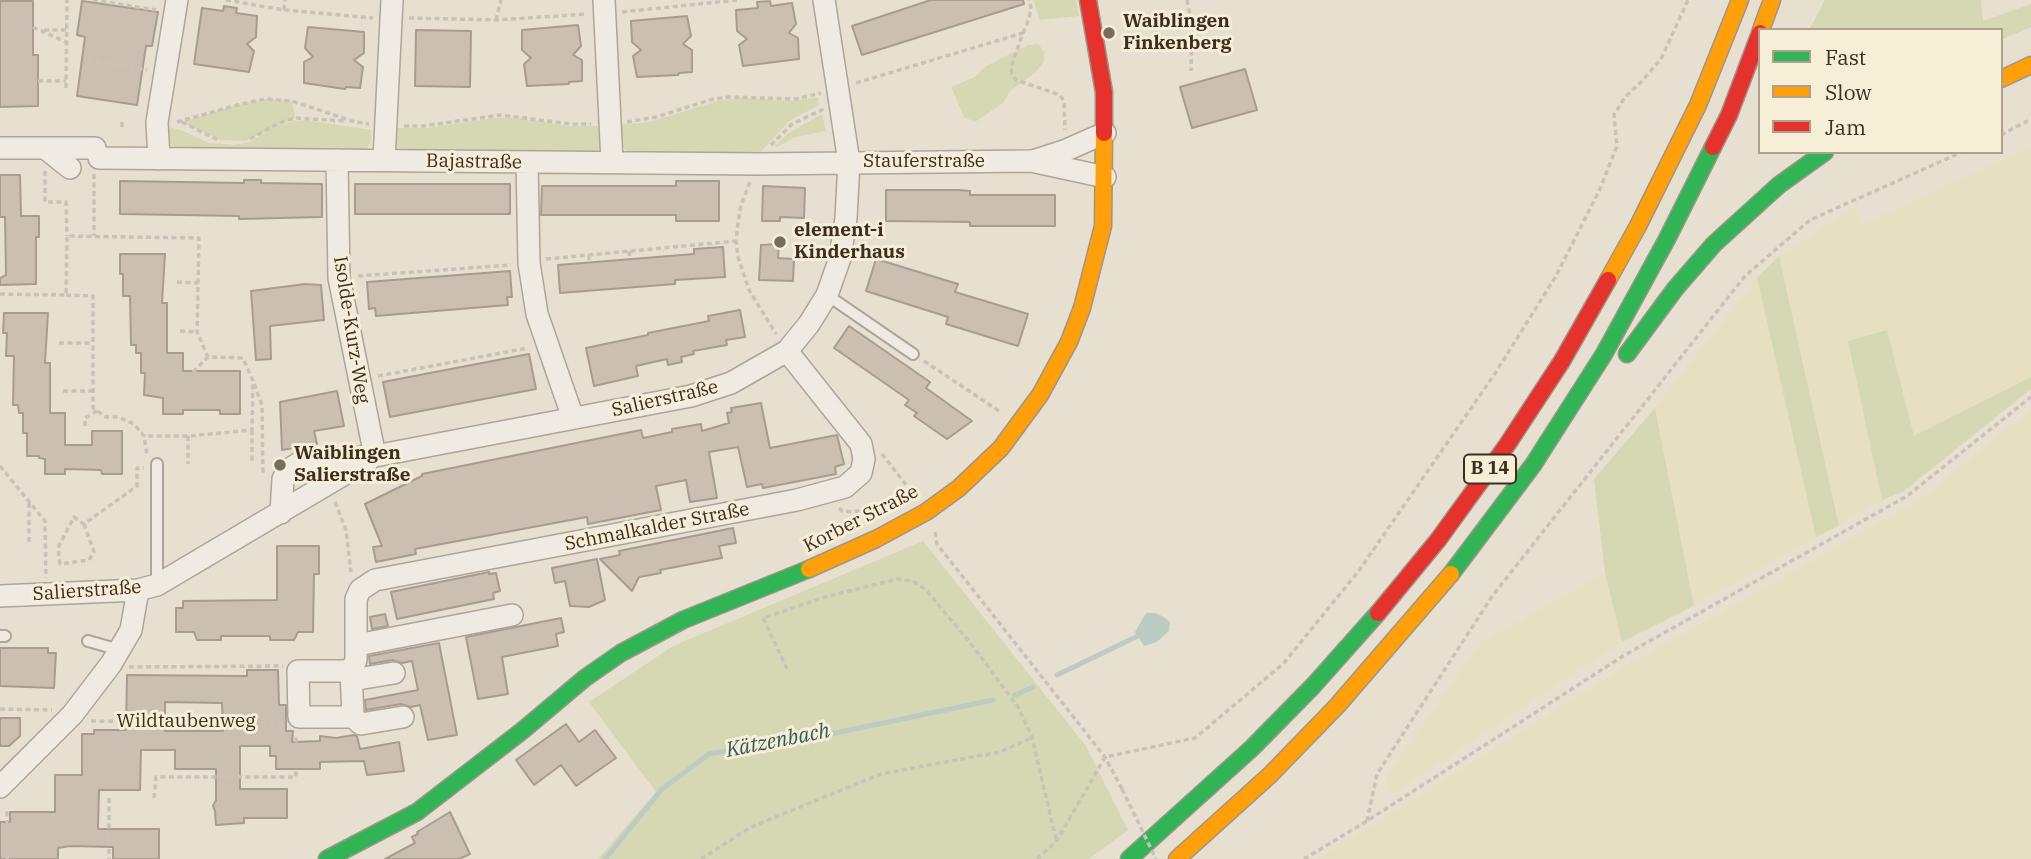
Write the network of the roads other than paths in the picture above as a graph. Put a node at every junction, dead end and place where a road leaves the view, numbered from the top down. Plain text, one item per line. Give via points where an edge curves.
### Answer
1 (1088, 0) edge
2 (1740, 0) edge
3 (1772, 0) edge
4 (831, 2) edge
5 (176, 6) edge
6 (604, 6) edge
7 (392, 9) edge
8 (1761, 28) edge
9 (1758, 36) edge
10 (2031, 65) edge
11 (2003, 78) edge
12 (1105, 133) junction
13 (0, 148) edge
14 (45, 148) junction
15 (1822, 154) edge
16 (159, 159) junction
17 (337, 160) junction
18 (384, 160) junction
19 (527, 162) junction
20 (612, 162) junction
21 (849, 162) junction
22 (1031, 162) junction
23 (70, 168) dead end
24 (1105, 177) junction
25 (827, 295) junction
26 (782, 342) junction
27 (913, 354) road end
28 (1590, 377) junction
29 (573, 418) junction
30 (375, 456) junction
31 (157, 464) dead end
32 (281, 513) junction
33 (148, 588) junction
34 (0, 596) edge
35 (512, 615) dead end
36 (88, 640) dead end
37 (357, 645) junction
38 (116, 657) junction
39 (394, 673) dead end
40 (352, 676) junction
41 (353, 717) junction
42 (403, 717) dead end
43 (0, 787) edge
44 (327, 859) edge
45 (1129, 859) edge
46 (1177, 859) edge

1 - 12 main road, Korber Straße via 1104,92
2 - 45 main road, B 14 via 1698,105 1638,226 1562,361 1507,445 1438,540 1313,686 1224,775
3 - 8 main road, B 14
4 - 21 street, Stauferstraße
5 - 16 street via 157,122
6 - 20 street
7 - 18 street
9 - 28 main road, B 14 via 1729,115
10 - 11 main road
12 - 22 street, Stauferstraße
12 - 24 main road, Korber Straße
13 - 14 street, Bajastraße
14 - 16 street, Bajastraße
14 - 23 street
15 - 28 main road via 1749,209 1714,244 1621,363
16 - 17 street, Bajastraße
17 - 18 street, Bajastraße
17 - 30 street, Isolde-Kurz-Weg via 339,278
18 - 19 street, Bajastraße
19 - 20 street, Bajastraße
19 - 29 street via 529,262 537,314
20 - 21 street, Bajastraße
21 - 22 street, Stauferstraße
21 - 25 street, Salierstraße via 840,258
22 - 24 street, Stauferstraße
24 - 44 main road, Korber Straße via 1103,226 1094,268 1055,371 1001,448 959,488 876,539 643,640 585,678 417,812
25 - 26 street, Salierstraße via 809,324
25 - 27 lane
26 - 29 street, Salierstraße via 731,383 691,396
26 - 37 street, Schmalkalder Straße via 860,444 864,458 860,473 845,487 374,580 356,599
28 - 46 main road, B 14 via 1465,557 1396,640 1270,775
29 - 30 street, Salierstraße
30 - 32 street, Salierstraße
30 - 32 street, Salierstraße via 312,460 292,466 283,479
31 - 33 lane
32 - 33 street, Salierstraße via 235,532
33 - 34 street, Salierstraße
33 - 38 street
35 - 37 street
36 - 38 lane
37 - 40 street
38 - 43 street via 72,715
39 - 40 street
40 - 41 street
40 - 41 street via 298,671 298,720
41 - 42 street via 361,724

